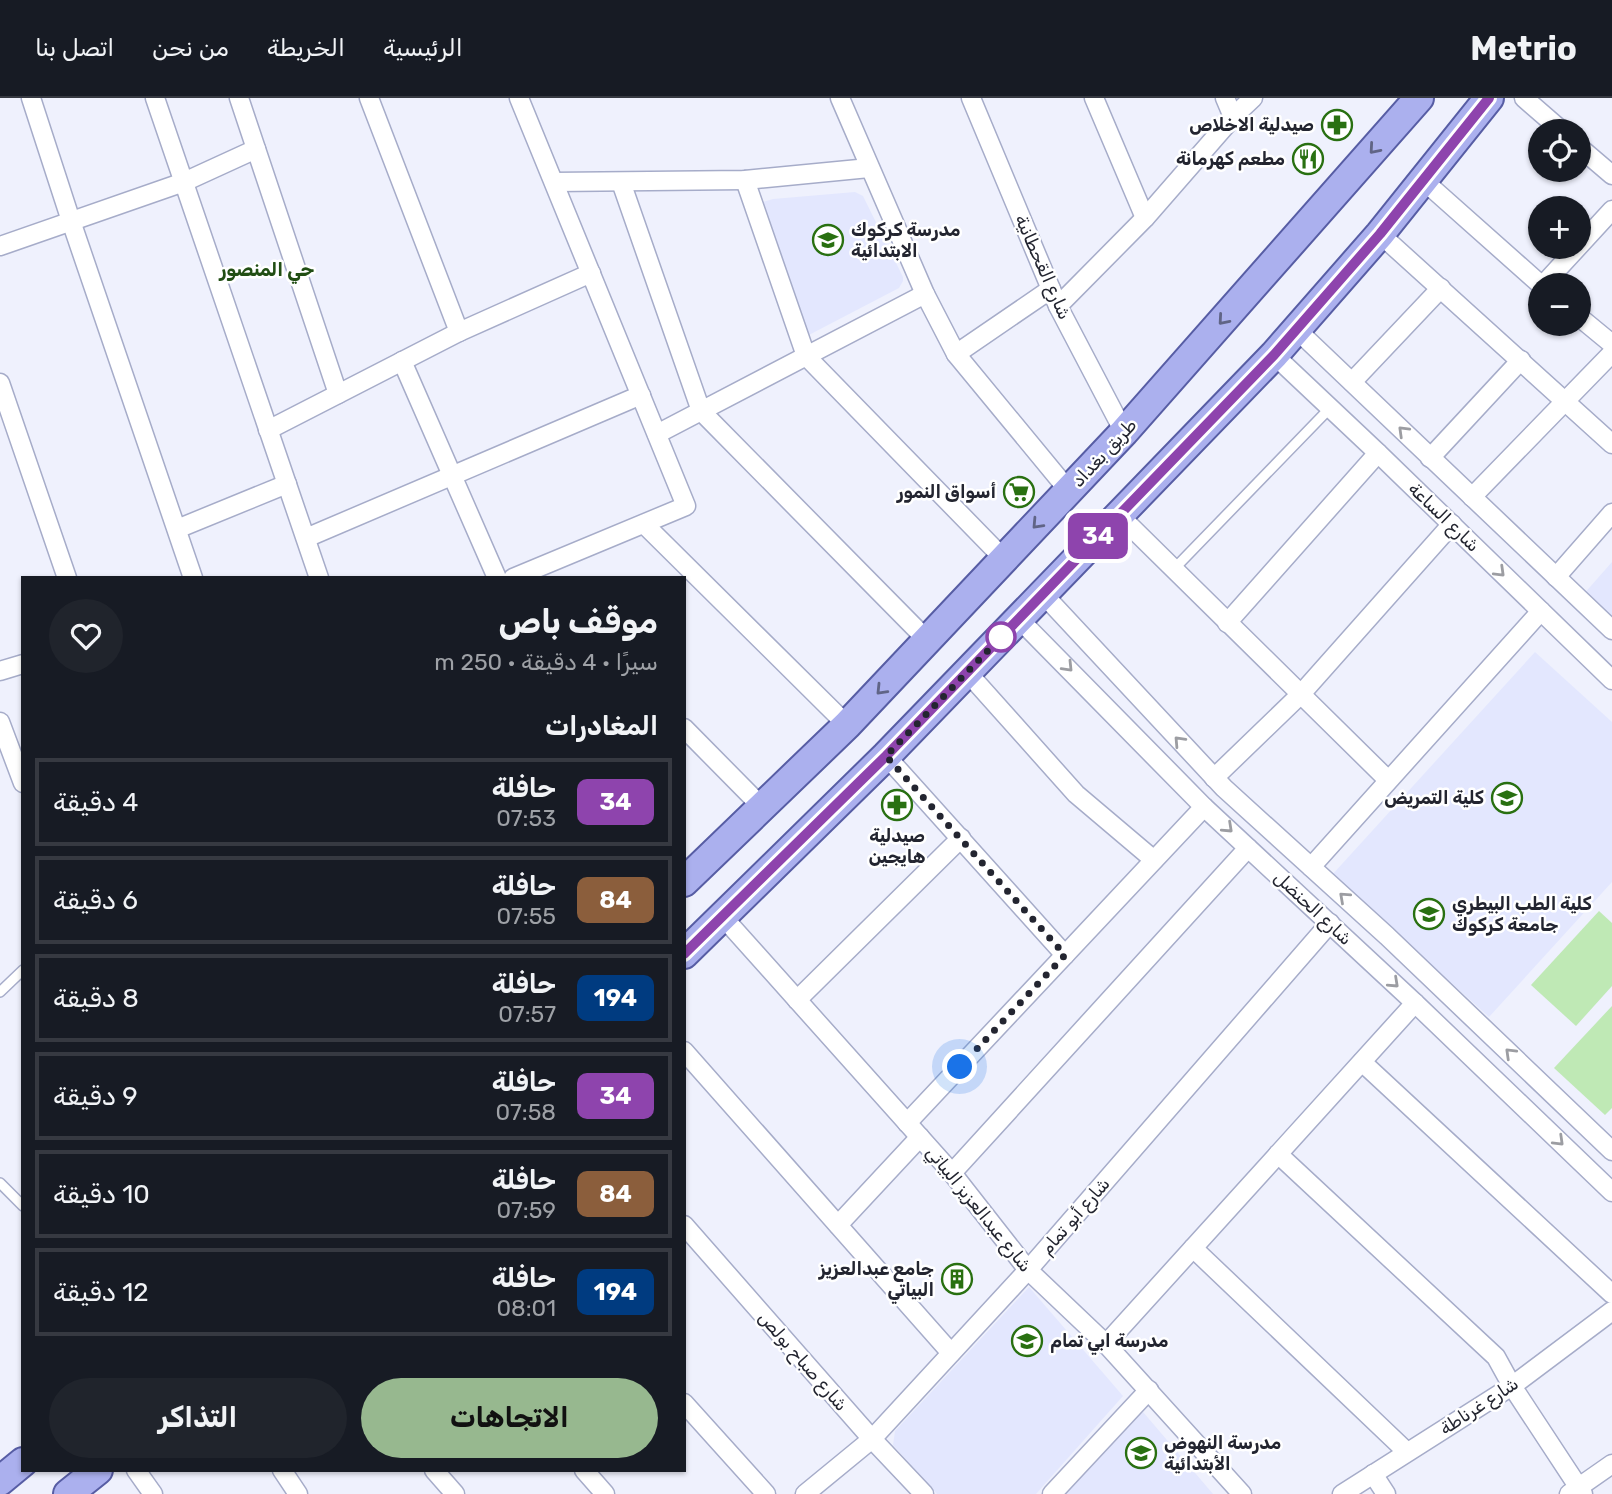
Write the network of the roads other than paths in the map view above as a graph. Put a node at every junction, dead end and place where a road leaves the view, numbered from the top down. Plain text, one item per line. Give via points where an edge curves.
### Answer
1 (31, 98) edge
2 (155, 98) edge
3 (239, 98) edge
4 (369, 98) edge
5 (519, 98) edge
6 (840, 98) edge
7 (971, 98) edge
8 (1094, 98) edge
9 (1225, 98) edge
10 (1252, 98) edge
11 (1419, 98) edge
12 (1489, 98) edge
13 (1524, 98) edge
14 (1233, 117) junction
15 (1548, 119) edge
16 (256, 149) junction
17 (1591, 157) edge
18 (869, 168) junction
19 (1612, 176) edge
20 (745, 180) junction
21 (1423, 181) junction
22 (184, 182) junction
23 (554, 182) junction
24 (621, 182) junction
25 (1612, 210) edge
26 (1145, 218) junction
27 (71, 221) junction
28 (1380, 234) junction
29 (0, 246) edge
30 (591, 273) junction
31 (1528, 273) edge
32 (1553, 273) edge
33 (1441, 288) junction
34 (1051, 289) junction
35 (925, 294) junction
36 (1058, 306) junction
37 (1591, 323) edge
38 (1297, 330) junction
39 (459, 332) junction
40 (1608, 333) edge
41 (1612, 353) edge
42 (956, 354) junction
43 (1274, 355) junction
44 (806, 356) junction
45 (1521, 360) junction
46 (402, 361) junction
47 (1330, 363) junction
48 (1352, 382) junction
49 (0, 383) edge
50 (1307, 386) junction
51 (338, 394) junction
52 (641, 395) junction
53 (1566, 403) junction
54 (1330, 408) junction
55 (701, 411) junction
56 (268, 430) junction
57 (1124, 432) junction
58 (657, 434) junction
59 (1612, 444) edge
60 (1378, 453) junction
61 (1430, 458) junction
62 (453, 475) junction
63 (287, 484) junction
64 (1069, 491) junction
65 (1472, 497) junction
66 (1612, 513) edge
67 (1119, 515) junction
68 (644, 524) junction
69 (1452, 524) junction
70 (177, 529) junction
71 (306, 538) junction
72 (1004, 559) junction
73 (1173, 570) junction
74 (526, 575) edge
75 (66, 576) edge
76 (192, 576) edge
77 (318, 576) edge
78 (496, 576) edge
79 (1556, 577) junction
80 (1042, 594) junction
81 (1541, 611) junction
82 (1019, 619) junction
83 (1227, 623) junction
84 (1070, 624) junction
85 (1612, 630) edge
86 (929, 641) junction
87 (1045, 644) junction
88 (21, 665) edge
89 (0, 671) edge
90 (967, 672) junction
91 (1612, 680) edge
92 (1301, 694) junction
93 (0, 722) edge
94 (847, 725) junction
95 (686, 730) edge
96 (886, 756) junction
97 (21, 778) edge
98 (1214, 778) junction
99 (1388, 780) junction
100 (762, 807) junction
101 (1204, 807) junction
102 (961, 838) junction
103 (1248, 848) junction
104 (1154, 860) junction
105 (1311, 867) junction
106 (686, 879) edge
107 (723, 917) junction
108 (1330, 923) junction
109 (1387, 936) junction
110 (686, 952) edge
111 (1065, 955) junction
112 (1366, 957) junction
113 (21, 972) edge
114 (0, 992) edge
115 (797, 1000) junction
116 (1415, 1003) junction
117 (686, 1053) edge
118 (1362, 1062) junction
119 (907, 1123) junction
120 (920, 1137) junction
121 (1611, 1149) edge
122 (1278, 1154) junction
123 (952, 1172) junction
124 (0, 1183) edge
125 (1612, 1192) edge
126 (21, 1204) edge
127 (838, 1225) junction
128 (686, 1227) edge
129 (1193, 1248) junction
130 (1028, 1270) junction
131 (1612, 1294) edge
132 (1609, 1319) edge
133 (1106, 1343) junction
134 (951, 1353) junction
135 (1512, 1386) junction
136 (1149, 1390) junction
137 (686, 1405) edge
138 (872, 1439) junction
139 (1407, 1452) junction
140 (21, 1464) edge
141 (1612, 1464) edge
142 (96, 1472) edge
143 (137, 1472) edge
144 (283, 1472) edge
145 (436, 1472) edge
146 (586, 1472) edge
147 (1373, 1474) junction
148 (0, 1481) edge
149 (1577, 1492) edge
150 (68, 1494) edge
151 (153, 1494) edge
152 (298, 1494) edge
153 (456, 1494) edge
154 (605, 1494) edge
155 (766, 1494) edge
156 (805, 1494) edge
157 (924, 1494) edge
158 (1052, 1494) edge
159 (1242, 1494) edge
160 (1342, 1494) edge
161 (1386, 1494) edge

1 - 27 street
2 - 22 street
3 - 16 street
4 - 39 street
5 - 23 street
6 - 18 street
7 - 34 street, شارع القحطانية
8 - 26 street
9 - 14 street
10 - 14 street
11 -> 57 main road, طريق بغداد
12 - 21 main road
13 - 15 street
14 - 26 street
16 - 22 street
16 - 51 street
17 - 19 street
18 - 20 street
18 - 35 street
20 - 24 street
20 - 44 street
21 - 28 main road
21 - 31 street
22 - 27 street
22 - 56 street
23 - 24 street
23 - 30 street
24 - 55 street
25 - 32 street
26 - 36 street
27 - 29 street
27 - 70 street
28 - 33 street
28 - 38 main road
30 - 39 street
30 - 52 street
33 - 45 street
33 - 48 street
34 - 36 street, شارع القحطانية
34 - 42 street
35 - 42 street
35 - 44 street
36 - 57 street, شارع القحطانية
37 - 40 street
38 - 43 main road
38 - 47 street, شارع الساعة
39 - 46 street
41 - 53 street
42 - 64 street
43 - 50 street, شارع الساعة
43 - 67 main road
44 - 55 street
44 - 72 street
45 - 53 street
45 - 61 street
46 - 51 street
46 - 62 street
47 - 48 street, شارع الساعة
47 - 50 street
61 -> 48 street, شارع الساعة
49 - 75 street
50 - 54 street, شارع الساعة
51 - 56 street
52 - 58 street
52 - 62 street
53 - 59 street
53 - 65 street
54 - 60 street, شارع الساعة
54 - 73 lane
55 - 58 street
55 - 86 street
56 - 63 street
57 - 64 main road, طريق بغداد
58 - 68 street via 686,506
60 - 69 street, شارع الساعة
60 - 83 street
61 - 65 street, شارع الساعة
62 - 71 street
62 - 78 street
63 - 70 street
63 - 71 street
64 -> 72 main road, طريق بغداد
65 - 79 street, شارع الساعة
66 - 79 street
67 - 73 street
67 - 80 main road
68 - 74 street
68 - 94 street
69 -> 81 street, شارع الساعة
69 - 92 street
70 - 76 street
71 - 77 street
72 - 86 main road, طريق بغداد
73 - 83 street
79 - 85 street, شارع الساعة
80 - 82 main road
80 - 84 street, شارع الحنضل
81 - 91 street, شارع الساعة
81 - 99 street
82 - 87 street, شارع الحنضل
82 - 90 main road
83 - 92 street
84 - 87 street via 1054,622 1046,630
98 -> 84 street, شارع الحنضل
86 -> 94 main road, طريق بغداد
87 -> 101 street, شارع الحنضل
88 - 89 street
90 - 96 main road
90 - 104 street via 1076,794
92 - 98 street
92 - 99 street
93 - 97 street
94 - 100 main road, طريق بغداد
95 - 100 street
96 - 102 street
96 - 107 main road
98 - 105 street, شارع الحنضل
99 - 105 street
100 - 106 main road, طريق بغداد
101 -> 103 street, شارع الحنضل
101 - 104 street
102 - 111 street
102 - 115 street
103 - 108 street, شارع الحنضل
103 - 123 street
104 - 111 street
109 -> 105 street, شارع الحنضل
107 - 110 main road
107 - 115 street, شارع عبدالعزيز البياتي
108 - 112 street, شارع الحنضل
108 - 130 street, شارع أبو تمام
109 - 112 street
121 -> 109 street, شارع الحنضل
111 - 119 street
112 -> 116 street, شارع الحنضل
113 - 114 lane
115 - 119 street, شارع عبدالعزيز البياتي
116 - 118 street
116 -> 125 street, شارع الحنضل
117 - 127 street
118 - 122 street
118 - 131 street
119 - 120 street, شارع عبدالعزيز البياتي
120 - 123 street, شارع عبدالعزيز البياتي
120 - 127 street
122 - 129 street
122 - 135 street via 1496,1357
123 - 130 street, شارع عبدالعزيز البياتي
124 - 126 lane
127 - 134 street
128 - 138 street, شارع صباح بولص
129 - 133 street
129 - 139 street
130 - 133 street, شارع عبدالعزيز البياتي
130 - 134 street, شارع أبو تمام
132 - 135 street, شارع غرناطة
133 - 136 street, شارع عبدالعزيز البياتي
134 - 138 street, شارع أبو تمام
135 - 139 street, شارع غرناطة
135 - 149 street
136 - 158 street
136 - 159 street, شارع عبدالعزيز البياتي
137 - 155 street
138 - 156 street, شارع أبو تمام
138 - 157 street, شارع صباح بولص
139 - 147 street, شارع غرناطة
140 - 148 main road
141 - 149 street
142 - 150 main road
143 - 151 street
144 - 152 street
145 - 153 street
146 - 154 street
147 - 160 street, شارع غرناطة
147 - 161 street

